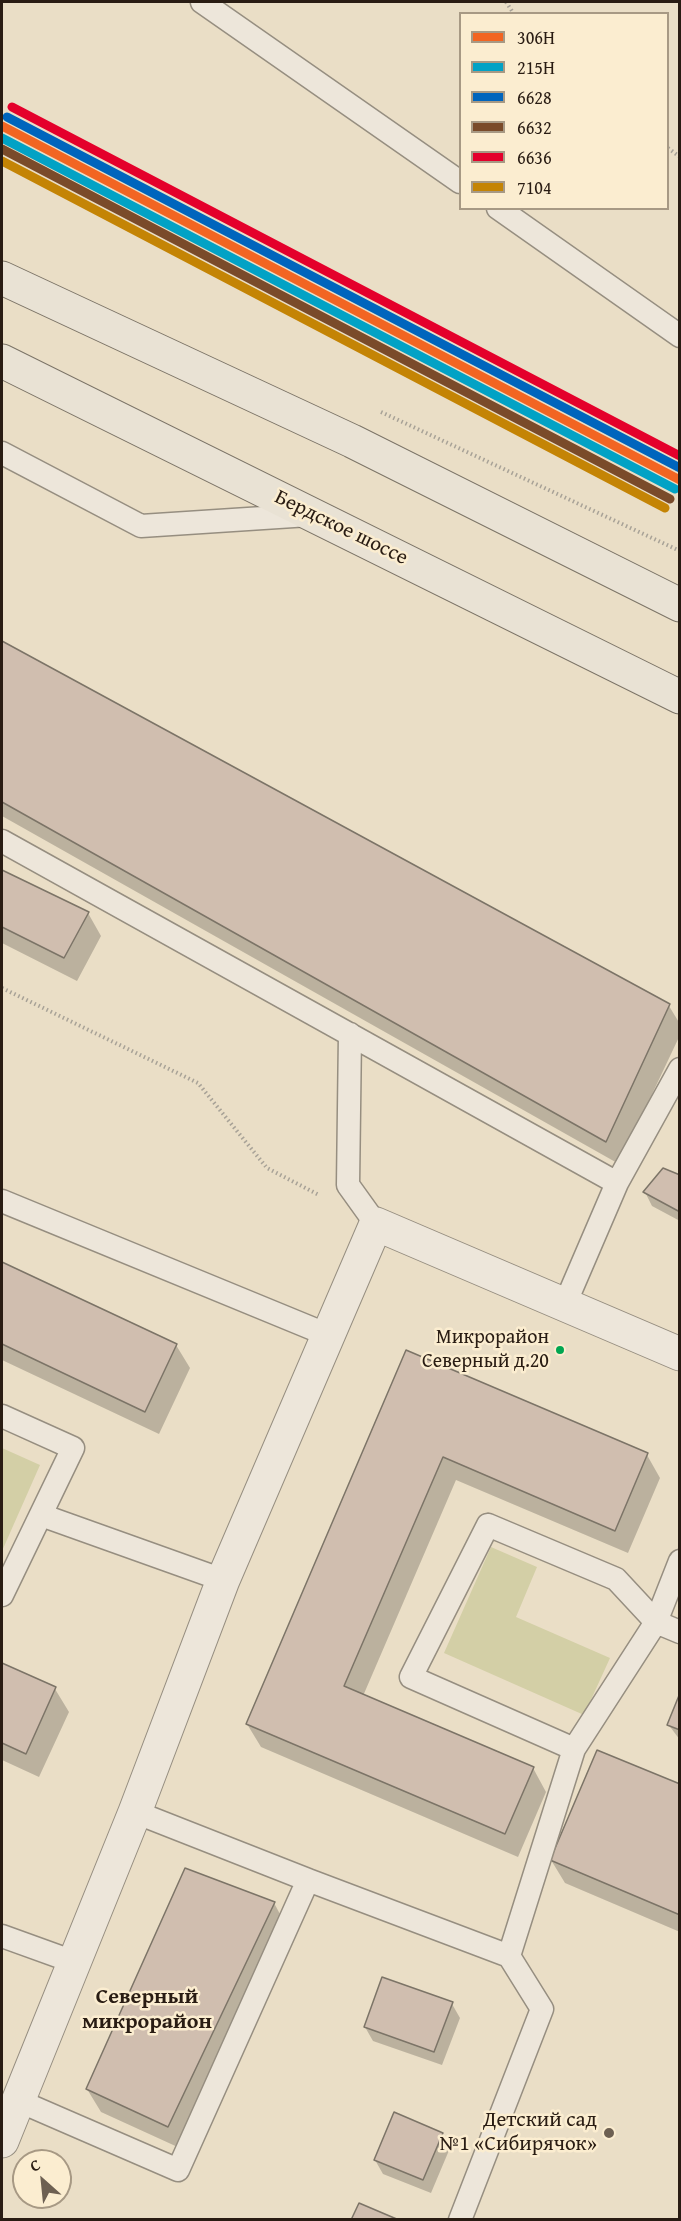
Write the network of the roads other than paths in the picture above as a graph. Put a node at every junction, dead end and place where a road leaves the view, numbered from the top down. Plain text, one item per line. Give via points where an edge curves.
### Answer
1 (202, 2) edge
2 (459, 181) edge
3 (501, 210) edge
4 (2, 278) edge
5 (680, 336) edge
6 (2, 361) edge
7 (2, 453) edge
8 (315, 514) junction
9 (680, 605) edge
10 (680, 697) edge
11 (2, 841) edge
12 (350, 1034) junction
13 (680, 1069) edge
14 (617, 1183) junction
15 (2, 1201) edge
16 (376, 1224) junction
17 (565, 1304) junction
18 (328, 1335) junction
19 (680, 1354) edge
20 (2, 1416) edge
21 (41, 1515) junction
22 (680, 1561) edge
23 (223, 1580) junction
24 (2, 1595) edge
25 (656, 1622) junction
26 (680, 1632) edge
27 (574, 1749) junction
28 (135, 1812) junction
29 (308, 1880) junction
30 (2, 1936) edge
31 (509, 1956) junction
32 (74, 1962) junction
33 (19, 2101) junction
34 (2, 2141) edge
35 (460, 2220) edge

1 - 2 lane
3 - 5 lane
4 - 9 highway via 352,441
6 - 8 highway, Бердское шоссе
7 - 8 lane via 141,526
8 - 10 highway, Бердское шоссе
11 - 12 lane
12 - 14 lane
12 - 16 lane via 348,1185
13 - 14 lane
14 - 17 lane
15 - 18 lane
16 - 17 street
16 - 18 street
17 - 19 street
18 - 23 street
20 - 21 lane via 74,1448
21 - 23 lane
21 - 24 lane
22 - 25 lane
23 - 28 street
25 - 26 lane
25 - 27 lane
25 - 27 lane via 616,1579 488,1525 411,1677
27 - 31 lane
28 - 29 lane
28 - 32 street
29 - 31 lane
29 - 33 lane via 178,2170
30 - 32 lane
31 - 35 lane via 542,2009
32 - 33 street
33 - 34 street

